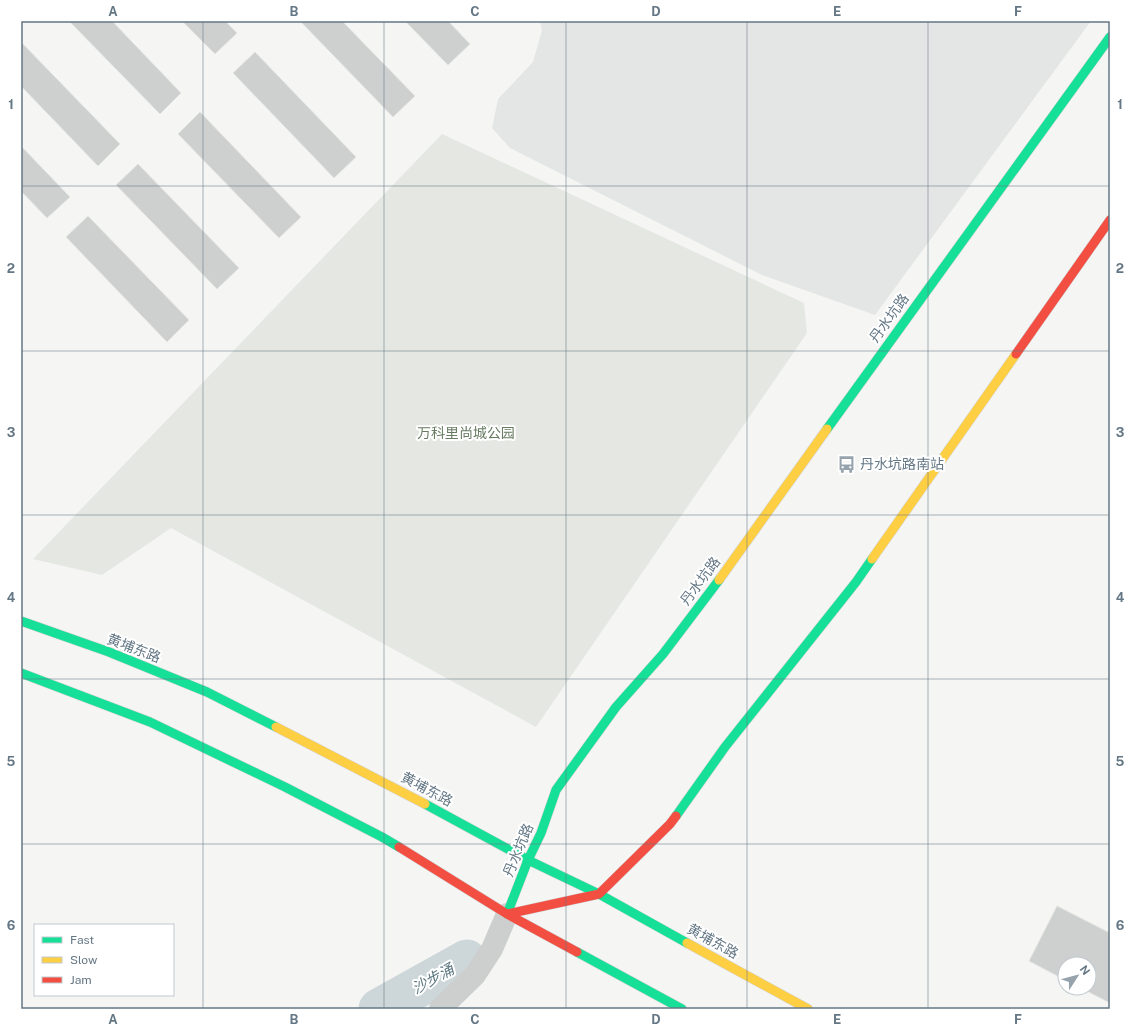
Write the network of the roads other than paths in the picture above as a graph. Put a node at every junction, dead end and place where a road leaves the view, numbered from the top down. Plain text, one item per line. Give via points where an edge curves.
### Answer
1 (1110, 37) edge
2 (1110, 220) edge
3 (21, 621) edge
4 (21, 673) edge
5 (528, 860) junction
6 (599, 894) junction
7 (507, 914) junction
8 (440, 1009) edge
9 (682, 1009) edge
10 (808, 1009) edge

1 - 5 main road, 丹水坑路 via 722,575 663,654 616,707 556,790 541,833
2 - 6 main road via 856,582 725,747 670,824
3 - 5 main road, 黄埔东路 via 109,652 207,692 417,799
4 - 7 main road via 150,722 278,784 382,837
5 - 6 main road, 黄埔东路
5 - 7 main road, 丹水坑路
6 - 7 main road
6 - 10 main road, 黄埔东路
7 - 8 street via 492,949 475,974
7 - 9 main road

